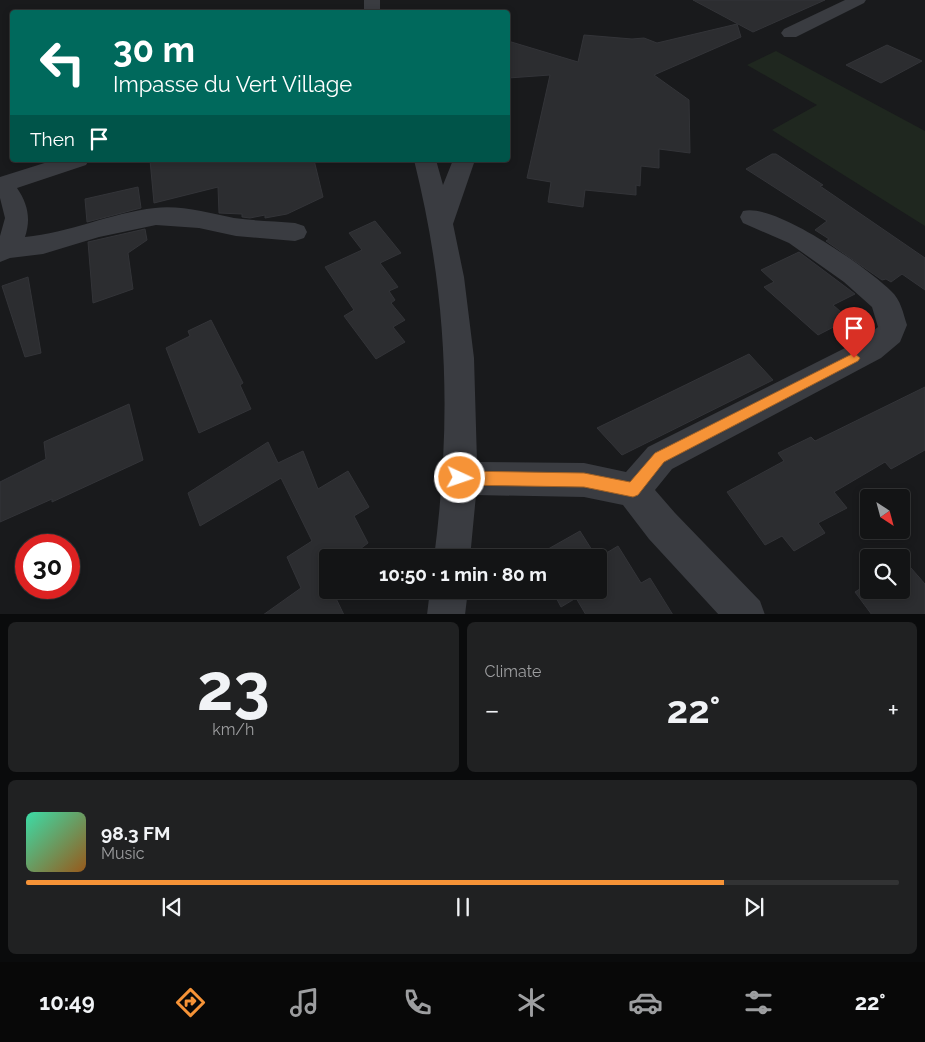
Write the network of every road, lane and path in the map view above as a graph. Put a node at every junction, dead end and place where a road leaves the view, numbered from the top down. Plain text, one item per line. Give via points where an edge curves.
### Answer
1 (858, 0) edge
2 (790, 33) dead end
3 (72, 162) edge
4 (426, 162) edge
5 (463, 162) edge
6 (0, 185) edge
7 (752, 217) dead end
8 (441, 224) junction
9 (295, 232) dead end
10 (2, 250) edge
11 (460, 478) junction
12 (633, 490) junction
13 (453, 549) edge
14 (448, 599) edge
15 (446, 614) edge
16 (746, 614) edge

1 - 2 street
3 - 6 street
4 - 8 street
5 - 8 street
6 - 10 street via 12,195 17,222 15,234
7 - 12 street via 798,237 868,286 888,307 893,325 890,334 871,349 660,458
8 - 11 street via 448,258 460,385
9 - 10 street via 236,226 199,218 156,216 98,228 43,245
11 - 12 street via 584,480
11 - 13 street
12 - 16 street via 662,526
14 - 15 street

